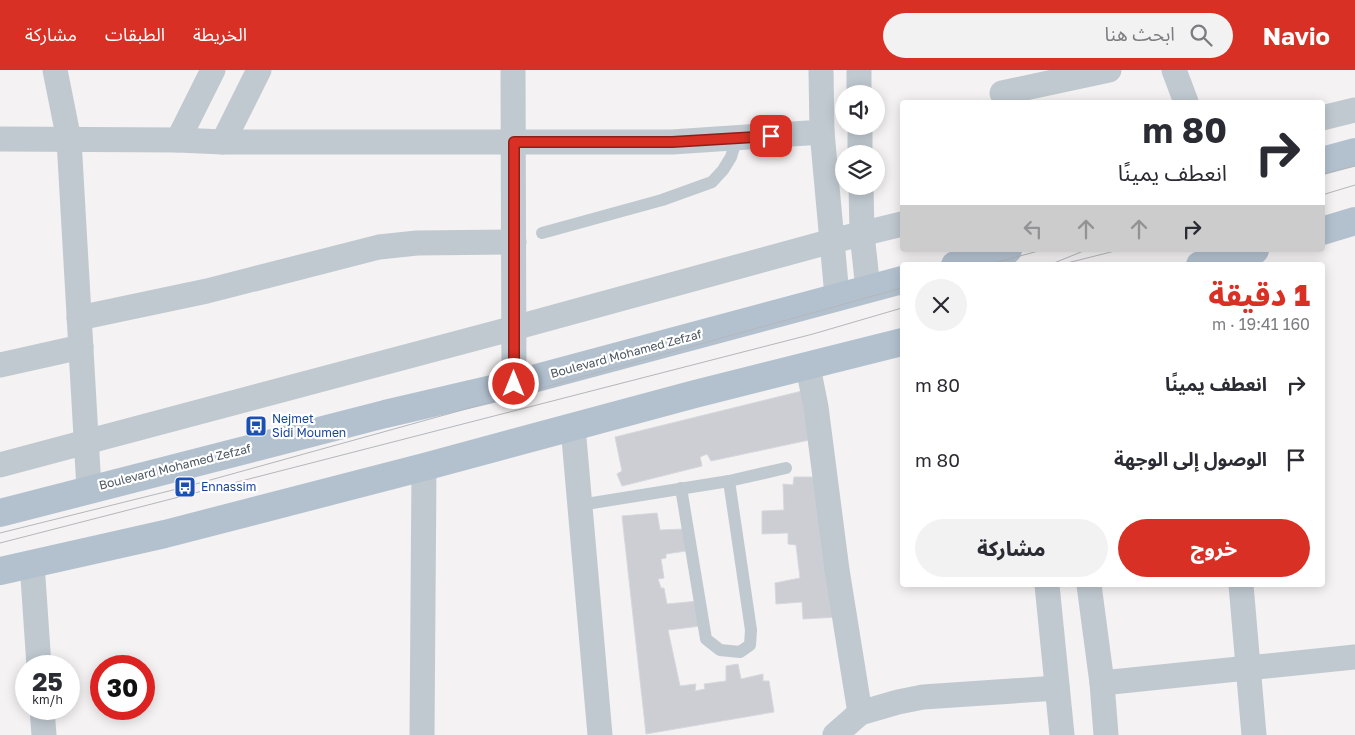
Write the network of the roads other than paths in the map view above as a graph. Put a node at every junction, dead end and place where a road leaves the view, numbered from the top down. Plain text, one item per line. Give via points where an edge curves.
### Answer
1 (55, 70) edge
2 (213, 70) edge
3 (259, 70) edge
4 (513, 70) edge
5 (820, 70) edge
6 (859, 70) edge
7 (1109, 70) edge
8 (1174, 70) edge
9 (1018, 84) edge
10 (860, 85) edge
11 (1185, 100) edge
12 (1355, 110) edge
13 (1325, 117) edge
14 (822, 132) junction
15 (737, 138) junction
16 (0, 139) edge
17 (69, 140) junction
18 (178, 140) junction
19 (223, 142) junction
20 (514, 142) junction
21 (1355, 152) edge
22 (1325, 160) edge
23 (861, 195) edge
24 (1355, 222) edge
25 (900, 224) edge
26 (1325, 230) edge
27 (542, 233) dead end
28 (862, 234) junction
29 (832, 241) junction
30 (514, 242) junction
31 (1001, 252) edge
32 (1249, 252) edge
33 (966, 262) edge
34 (1217, 262) edge
35 (900, 281) edge
36 (868, 289) junction
37 (837, 296) junction
38 (79, 318) junction
39 (514, 328) junction
40 (900, 343) edge
41 (81, 347) junction
42 (0, 365) edge
43 (808, 367) junction
44 (514, 384) junction
45 (573, 427) junction
46 (86, 441) junction
47 (0, 465) edge
48 (424, 468) junction
49 (786, 468) dead end
50 (729, 481) junction
51 (681, 488) junction
52 (89, 489) junction
53 (580, 504) junction
54 (0, 513) edge
55 (32, 563) junction
56 (0, 572) edge
57 (1047, 587) edge
58 (1089, 587) edge
59 (1241, 587) edge
60 (38, 655) edge
61 (1355, 658) edge
62 (1247, 668) junction
63 (1102, 683) junction
64 (1057, 688) junction
65 (860, 714) junction
66 (43, 720) edge
67 (44, 735) edge
68 (422, 735) edge
69 (600, 735) edge
70 (835, 735) edge
71 (1062, 735) edge
72 (1106, 735) edge
73 (1254, 735) edge

1 - 17 street
2 - 18 street
3 - 19 street
4 - 20 street
5 - 14 street
6 - 10 street
7 - 9 street
8 - 11 street
12 - 13 street
14 - 15 street
14 - 29 street
15 - 20 street via 672,142
15 - 27 lane via 732,156 712,182 662,200
16 - 17 street
17 - 18 street
17 - 38 street
18 - 19 street
19 - 20 street
20 - 30 street
21 - 22 main road
23 - 28 street
24 - 26 main road
25 - 28 street
28 - 29 street
28 - 36 street
29 - 37 street
29 - 39 street
30 - 38 street via 417,243 379,248 207,291
30 - 39 street
31 - 33 main road
32 - 34 main road
35 - 36 main road, Boulevard Mohamed Zefzaf
36 - 37 main road, Boulevard Mohamed Zefzaf
37 - 44 main road, Boulevard Mohamed Zefzaf
38 - 41 street
39 - 44 street
39 - 46 street
40 - 43 main road
41 - 42 street
41 - 46 street
43 - 45 main road
43 - 65 street
44 - 52 main road, Boulevard Mohamed Zefzaf
45 - 48 main road
45 - 53 street
46 - 47 street
46 - 52 street
48 - 55 main road via 164,534
48 - 68 street
49 - 50 lane
50 - 51 lane
50 - 51 lane via 751,630 750,645 740,652 720,650 706,639
51 - 53 lane
52 - 54 main road, Boulevard Mohamed Zefzaf
53 - 69 street
55 - 56 main road
55 - 60 street
57 - 64 street
58 - 63 street
59 - 62 street
61 - 62 street
62 - 63 street
62 - 73 street
63 - 72 street
64 - 65 street via 923,697
64 - 71 street
65 - 70 street
66 - 67 street

